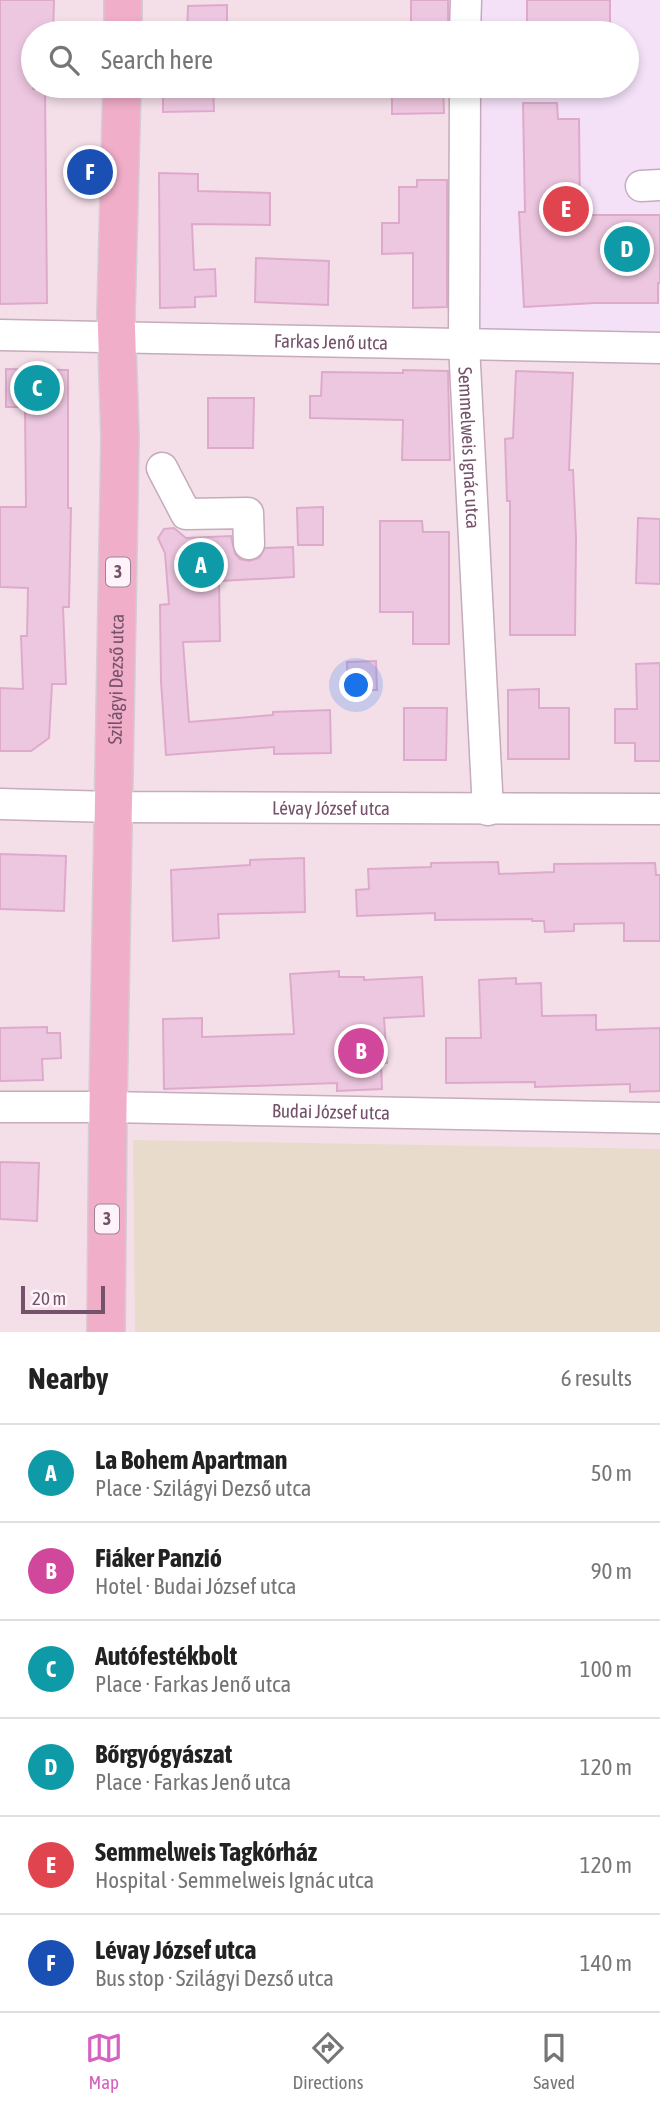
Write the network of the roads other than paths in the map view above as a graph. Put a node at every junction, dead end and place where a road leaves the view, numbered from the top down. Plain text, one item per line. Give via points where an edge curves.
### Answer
1 (123, 0) edge
2 (466, 0) edge
3 (123, 21) edge
4 (465, 21) edge
5 (122, 98) edge
6 (465, 98) edge
7 (0, 335) edge
8 (117, 337) junction
9 (464, 345) junction
10 (660, 348) edge
11 (162, 468) dead end
12 (249, 544) dead end
13 (0, 804) edge
14 (113, 807) junction
15 (660, 809) edge
16 (488, 810) junction
17 (0, 1107) edge
18 (108, 1107) junction
19 (660, 1118) edge
20 (106, 1332) edge

1 - 3 main road
2 - 4 street
5 - 8 main road, Szilágyi Dezső utca / 3
6 - 9 street, Semmelweis Ignác utca
7 - 8 street, Farkas Jenő utca
8 - 9 street, Farkas Jenő utca
8 - 14 main road, Szilágyi Dezső utca / 3 via 120,438
9 - 10 street, Farkas Jenő utca
9 - 16 street, Semmelweis Ignác utca
11 - 12 street via 180,511 248,513
13 - 14 street, Lévay József utca
14 - 16 street, Lévay József utca
14 - 18 main road, Szilágyi Dezső utca / 3
15 - 16 street, Lévay József utca
17 - 18 street, Budai József utca
18 - 19 street, Budai József utca
18 - 20 main road, 3

